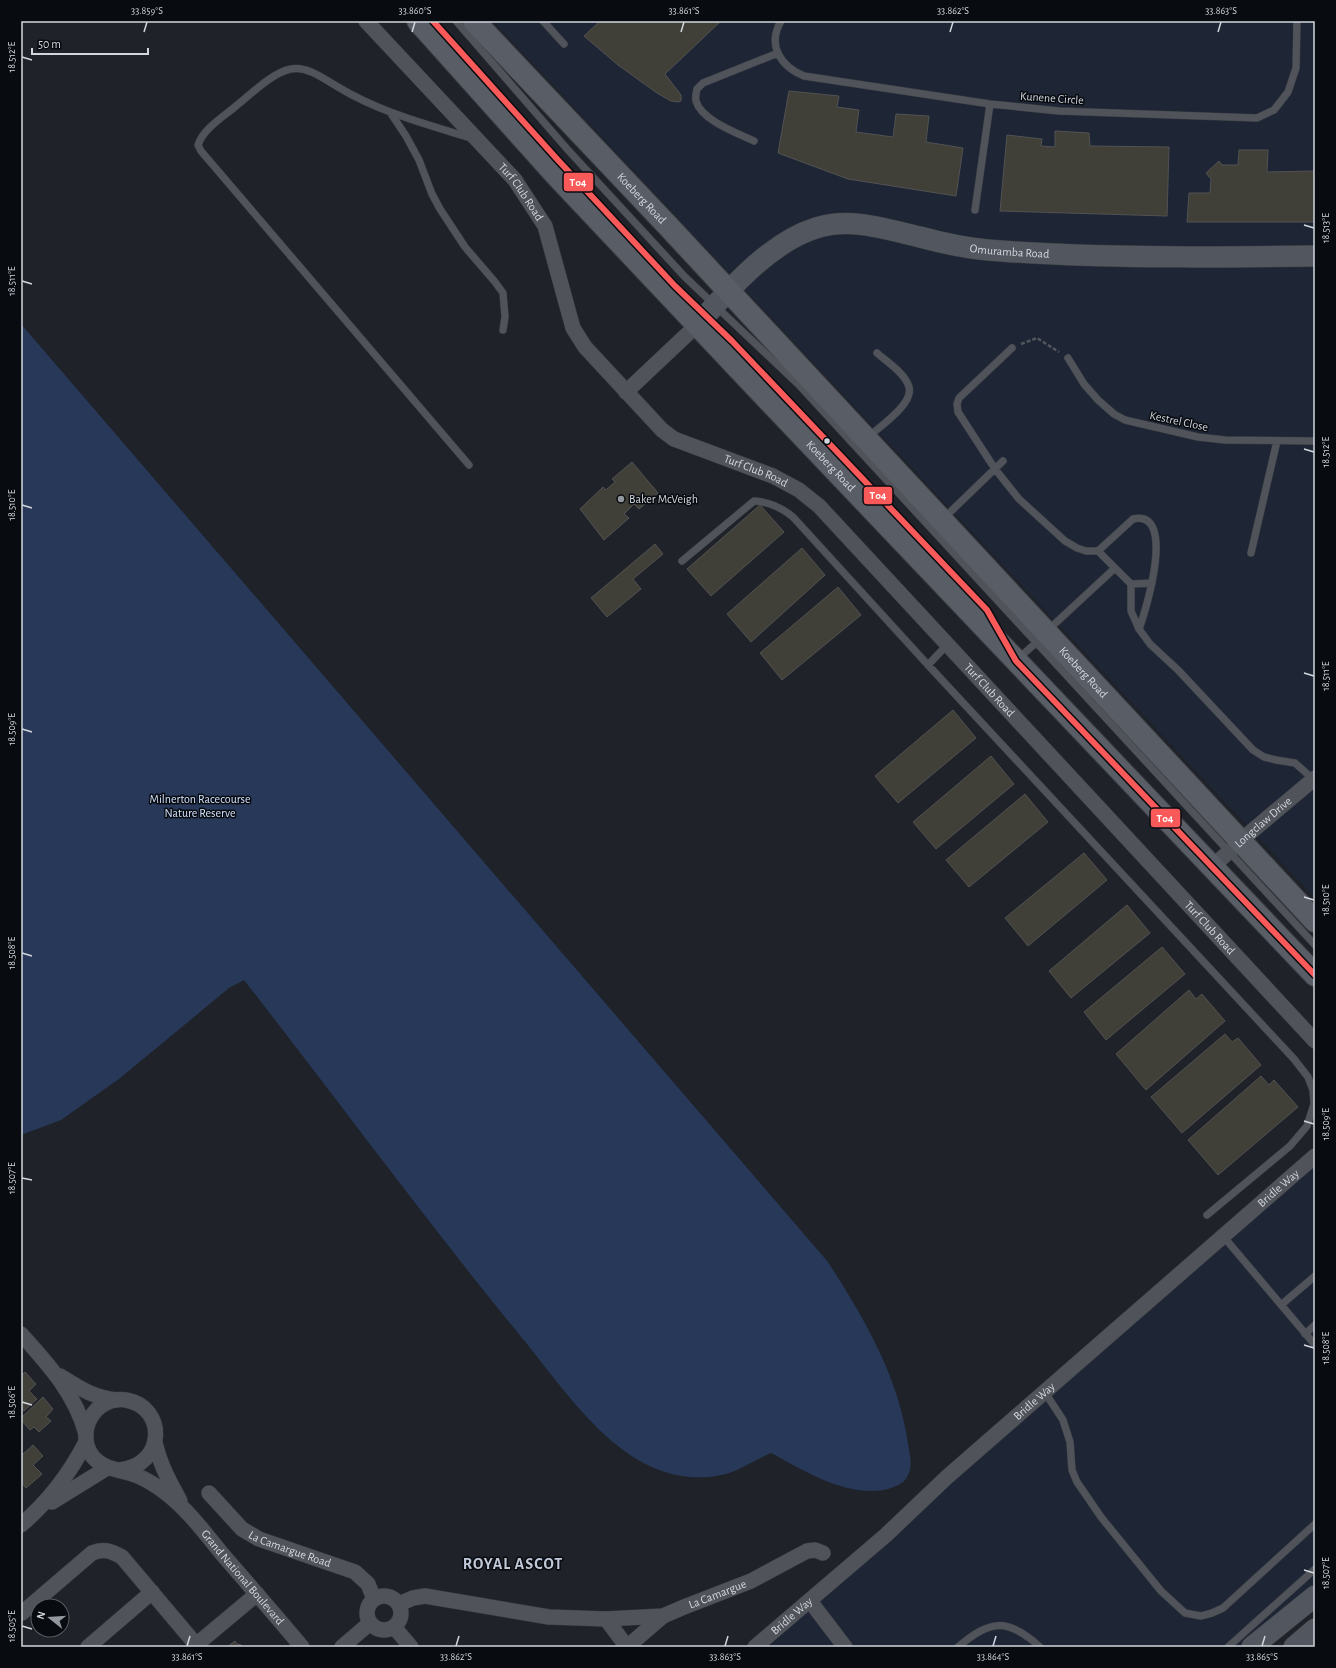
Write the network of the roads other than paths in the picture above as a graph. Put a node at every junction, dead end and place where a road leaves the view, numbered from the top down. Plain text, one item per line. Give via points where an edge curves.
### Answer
1 (366, 21) edge
2 (418, 21) edge
3 (433, 21) edge
4 (456, 21) edge
5 (474, 21) edge
6 (542, 21) edge
7 (781, 21) edge
8 (1297, 21) edge
9 (564, 44) dead end
10 (778, 53) junction
11 (990, 104) junction
12 (390, 111) junction
13 (479, 141) junction
14 (754, 141) dead end
15 (975, 210) dead end
16 (1315, 256) edge
17 (712, 309) junction
18 (503, 330) dead end
19 (1012, 348) road end
20 (877, 353) dead end
21 (1068, 358) road end
22 (626, 392) junction
23 (867, 439) junction
24 (1277, 441) junction
25 (1315, 441) edge
26 (1003, 461) dead end
27 (469, 465) dead end
28 (995, 469) junction
29 (942, 519) junction
30 (1098, 551) junction
31 (1251, 553) dead end
32 (682, 561) dead end
33 (1115, 568) junction
34 (1152, 583) junction
35 (1131, 584) junction
36 (1140, 629) junction
37 (1041, 637) junction
38 (947, 645) junction
39 (1016, 661) junction
40 (928, 665) junction
41 (1314, 779) edge
42 (1235, 846) junction
43 (1212, 868) junction
44 (1315, 921) edge
45 (1315, 945) edge
46 (1315, 975) edge
47 (1315, 1041) edge
48 (1315, 1156) edge
49 (1207, 1215) dead end
50 (1223, 1236) junction
51 (1315, 1276) edge
52 (1281, 1305) junction
53 (1315, 1325) edge
54 (21, 1334) edge
55 (1305, 1334) junction
56 (1315, 1345) edge
57 (56, 1373) junction
58 (1044, 1392) junction
59 (117, 1400) junction
60 (86, 1438) junction
61 (155, 1443) junction
62 (113, 1469) junction
63 (209, 1492) dead end
64 (184, 1509) junction
65 (37, 1511) junction
66 (1315, 1524) edge
67 (21, 1525) edge
68 (823, 1553) dead end
69 (1315, 1569) edge
70 (152, 1592) junction
71 (257, 1594) junction
72 (1315, 1596) edge
73 (374, 1598) junction
74 (810, 1601) junction
75 (399, 1604) junction
76 (22, 1613) dead end
77 (664, 1616) junction
78 (606, 1619) junction
79 (370, 1623) junction
80 (394, 1627) junction
81 (1315, 1629) edge
82 (197, 1646) edge
83 (960, 1646) edge
84 (88, 1647) edge
85 (302, 1647) edge
86 (342, 1647) edge
87 (411, 1647) edge
88 (627, 1647) edge
89 (755, 1647) edge
90 (845, 1647) edge
91 (1040, 1647) edge
92 (1228, 1647) edge
93 (1252, 1647) edge
94 (1294, 1647) edge

1 - 13 street, Turf Club Road
2 - 17 main road, Koeberg Road via 555,174
3 - 17 lane via 675,286
4 - 17 lane
5 - 17 main road, Koeberg Road
6 - 9 lane
7 - 10 lane via 774,41
8 - 11 lane, Kunene Circle via 1296,68 1288,92 1274,110 1257,118 1059,111
10 - 11 lane, Kunene Circle via 794,72 804,76
10 - 14 lane via 703,83 697,89 696,101 700,110 709,118
11 - 15 lane
12 - 13 lane
12 - 18 lane via 419,160 440,209 465,246 503,293
12 - 27 lane via 355,98 316,74 302,69 291,69 280,72 248,96 208,130 198,145
13 - 22 street, Turf Club Road via 515,180 545,226 573,328 585,347
16 - 17 main road, Omuramba Road via 1133,257 1005,252 950,244 872,225 842,223 817,227 793,236 771,252
17 - 22 street
17 - 23 main road, Koeberg Road
17 - 37 lane via 798,384
17 - 39 main road, Koeberg Road
19 - 28 lane via 959,398 957,404 958,412
20 - 23 lane via 903,377 909,387 909,396 905,405
21 - 24 lane, Kestrel Close via 1084,384 1098,400 1125,420 1198,437
22 - 38 street, Turf Club Road via 674,439 774,476 799,490 819,506
23 - 29 main road, Koeberg Road
24 - 25 lane, Kestrel Close
24 - 31 lane
26 - 28 lane
28 - 29 lane
28 - 30 lane via 1019,498 1057,534 1077,548
29 - 37 main road, Koeberg Road
30 - 33 lane
30 - 34 lane via 1133,519 1148,520 1152,524 1155,538 1156,556
32 - 40 lane via 754,501 774,506 793,516
33 - 35 lane
33 - 37 lane
34 - 35 lane
34 - 36 lane
35 - 36 lane via 1131,611
36 - 41 lane via 1150,644 1253,750 1264,757 1295,763
37 - 39 lane
37 - 42 main road, Koeberg Road
38 - 40 lane
38 - 47 street, Turf Club Road
39 - 43 main road, Koeberg Road
40 - 49 lane via 1308,1077 1313,1090 1314,1104 1307,1126 1290,1146
41 - 42 street, Longclaw Drive
42 - 43 street, Longclaw Drive
42 - 44 main road, Koeberg Road
42 - 45 lane
43 - 46 main road, Koeberg Road
48 - 50 street, Bridle Way
50 - 52 lane
50 - 58 street, Bridle Way
51 - 52 lane
52 - 55 lane
53 - 55 lane
54 - 57 street
55 - 56 lane
57 - 59 street via 82,1390 99,1397
57 - 60 street via 77,1406
58 - 66 lane via 1059,1412 1067,1430 1072,1470 1077,1482 1161,1591 1185,1613 1200,1616 1212,1614 1223,1608
58 - 74 street, Bridle Way
59 - 60 street via 107,1402 92,1415 87,1424
59 - 61 street via 131,1401 144,1408 154,1424
60 - 62 street via 94,1458
60 - 65 street via 73,1467 61,1485
61 - 62 street via 146,1460 138,1466
61 - 64 street, Grand National Boulevard via 167,1479
62 - 64 street, Grand National Boulevard via 150,1483
62 - 65 street
63 - 73 street, La Camargue Road via 242,1529 259,1539 355,1572 368,1584
64 - 71 street, Grand National Boulevard
65 - 67 street
68 - 77 street, La Camargue via 816,1550 807,1551 751,1581
69 - 92 lane
70 - 76 street via 122,1557 101,1549 92,1553
70 - 82 street
70 - 84 street
71 - 82 street
71 - 85 street, Grand National Boulevard
72 - 93 main road
73 - 75 street via 391,1597
73 - 79 street via 367,1612
74 - 89 street, Bridle Way
74 - 90 street
75 - 78 street, La Camargue via 413,1598 435,1597 549,1617
75 - 80 street via 402,1616
77 - 78 street, La Camargue
77 - 88 street
78 - 88 street
79 - 80 street via 381,1630
79 - 86 street
80 - 87 street
81 - 94 main road
83 - 91 lane via 976,1632 992,1626 1014,1629 1028,1636

